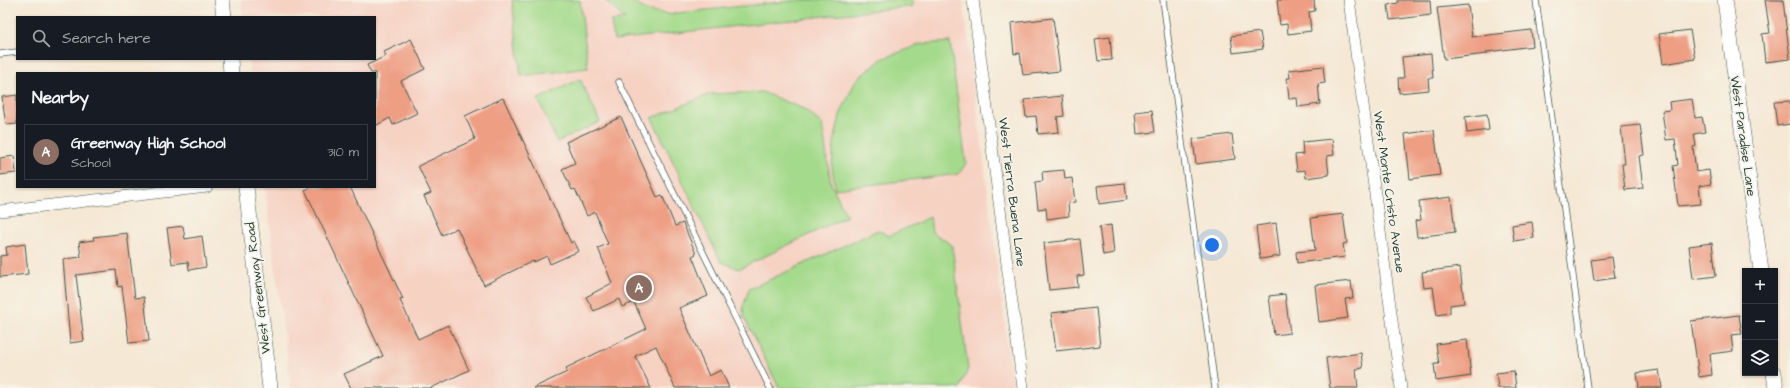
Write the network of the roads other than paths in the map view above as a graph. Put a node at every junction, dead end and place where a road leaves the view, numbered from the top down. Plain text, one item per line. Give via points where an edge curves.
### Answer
1 (222, 0) edge
2 (974, 0) edge
3 (1163, 0) edge
4 (1349, 0) edge
5 (1536, 0) edge
6 (1725, 0) edge
7 (224, 16) edge
8 (16, 52) edge
9 (0, 54) edge
10 (230, 60) edge
11 (231, 72) edge
12 (619, 82) dead end
13 (198, 188) edge
14 (246, 188) edge
15 (0, 211) edge
16 (1761, 268) edge
17 (1774, 376) edge
18 (270, 388) edge
19 (770, 388) edge
20 (1023, 388) edge
21 (1215, 388) edge
22 (1401, 388) edge
23 (1588, 388) edge
24 (1776, 388) edge

1 - 7 street
2 - 20 street, West Tierra Buena Lane
3 - 21 lane
4 - 22 street, West Monte Cristo Avenue
5 - 23 lane
6 - 16 street, West Paradise Lane
8 - 9 lane
10 - 11 street
12 - 19 lane
13 - 15 street
14 - 18 street, West Greenway Road
17 - 24 street

